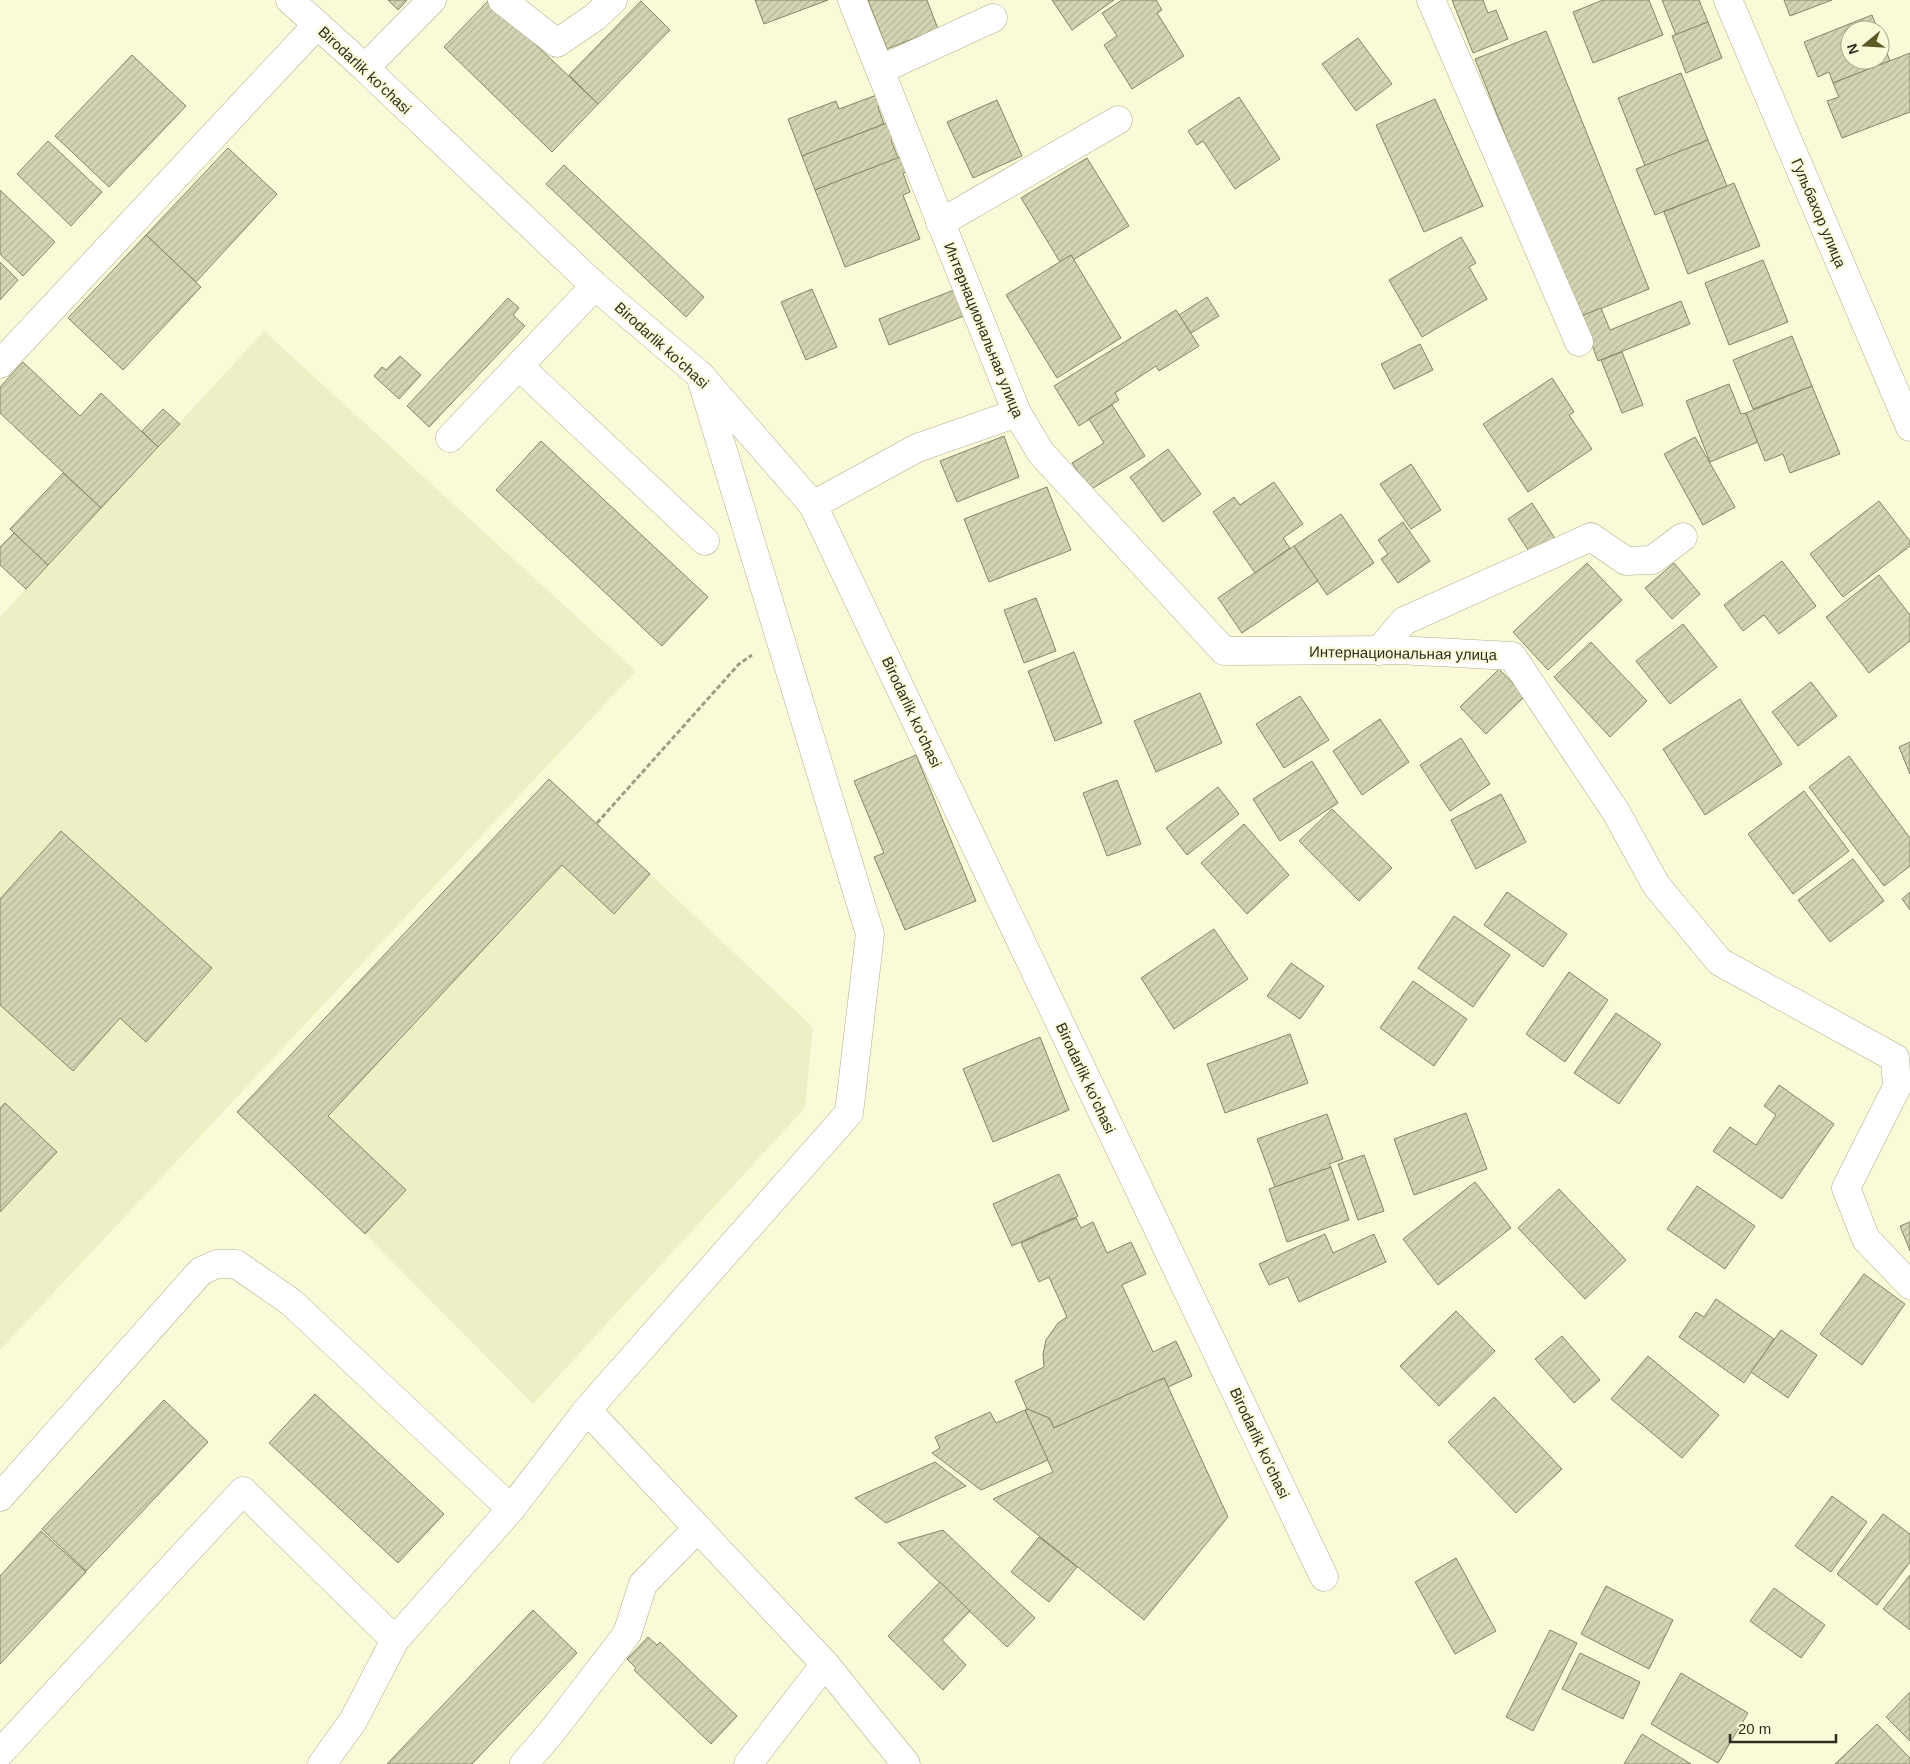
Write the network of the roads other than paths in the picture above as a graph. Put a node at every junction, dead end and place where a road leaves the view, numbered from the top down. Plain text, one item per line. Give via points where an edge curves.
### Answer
1 (290, 0) edge
2 (432, 0) edge
3 (502, 0) edge
4 (613, 0) edge
5 (852, 0) edge
6 (1430, 0) edge
7 (1728, 0) edge
8 (994, 18) dead end
9 (316, 25) junction
10 (365, 68) junction
11 (880, 70) junction
12 (1118, 120) dead end
13 (940, 223) junction
14 (595, 286) junction
15 (1579, 342) dead end
16 (0, 364) edge
17 (519, 366) junction
18 (700, 375) junction
19 (1016, 413) junction
20 (1910, 426) edge
21 (450, 438) dead end
22 (813, 505) junction
23 (1683, 537) dead end
24 (706, 541) dead end
25 (1379, 650) junction
26 (1907, 1278) edge
27 (587, 1410) junction
28 (0, 1497) edge
29 (511, 1509) junction
30 (698, 1528) junction
31 (1324, 1577) dead end
32 (395, 1640) junction
33 (825, 1664) junction
34 (0, 1753) edge
35 (322, 1764) edge
36 (524, 1764) edge
37 (748, 1764) edge
38 (906, 1764) edge

1 - 9 street, Birodarlik ko'chasi
2 - 10 street
3 - 4 street via 557,43 595,17
5 - 11 street, Интернациональная улица
6 - 15 street
7 - 20 street, Гульбахор улица
8 - 11 street
9 - 10 street, Birodarlik ko'chasi
9 - 16 street
10 - 14 street, Birodarlik ko'chasi
11 - 13 street, Интернациональная улица
12 - 13 street
13 - 19 street, Интернациональная улица
14 - 17 street
14 - 18 street, Birodarlik ko'chasi
17 - 21 street
17 - 24 street
18 - 22 street, Birodarlik ko'chasi
18 - 27 street via 870,934 848,1113
19 - 22 street via 918,448
19 - 25 street, Интернациональная улица via 1041,454 1224,651
22 - 31 street, Birodarlik ko'chasi
23 - 25 street via 1652,560 1626,561 1591,537 1404,621
25 - 26 street, Интернациональная улица via 1512,656 1616,812 1656,885 1720,962 1895,1058 1897,1087 1846,1188 1866,1239
27 - 29 street
27 - 30 street
28 - 29 street via 200,1271 217,1264 236,1264 290,1302
29 - 32 street
30 - 33 street
30 - 36 street via 643,1584 627,1634
32 - 34 street via 243,1491
32 - 35 street via 353,1721
33 - 37 street
33 - 38 street

